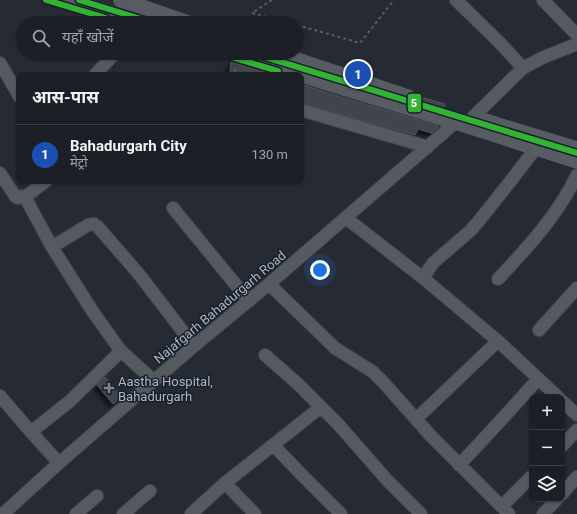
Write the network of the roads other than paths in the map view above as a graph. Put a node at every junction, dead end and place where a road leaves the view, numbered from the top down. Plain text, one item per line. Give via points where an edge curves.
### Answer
1 (68, 0) edge
2 (121, 0) edge
3 (456, 0) edge
4 (542, 0) edge
5 (100, 5) edge
6 (125, 16) edge
7 (168, 16) edge
8 (577, 34) edge
9 (577, 44) edge
10 (109, 60) edge
11 (248, 60) edge
12 (297, 60) edge
13 (0, 63) edge
14 (523, 68) junction
15 (267, 69) edge
16 (98, 72) edge
17 (278, 72) edge
18 (304, 79) edge
19 (16, 91) edge
20 (304, 111) edge
21 (473, 117) junction
22 (456, 122) junction
23 (428, 147) junction
24 (536, 148) junction
25 (577, 149) edge
26 (577, 161) edge
27 (0, 173) edge
28 (577, 175) edge
29 (42, 184) edge
30 (25, 197) junction
31 (174, 208) dead end
32 (346, 218) junction
33 (52, 247) junction
34 (423, 278) junction
35 (498, 279) dead end
36 (268, 284) junction
37 (577, 288) edge
38 (249, 301) junction
39 (539, 330) dead end
40 (498, 340) junction
41 (194, 346) junction
42 (121, 351) junction
43 (265, 355) dead end
44 (538, 379) junction
45 (154, 381) junction
46 (555, 394) edge
47 (0, 396) edge
48 (565, 404) edge
49 (321, 407) junction
50 (577, 415) edge
51 (416, 419) junction
52 (577, 430) edge
53 (30, 432) junction
54 (565, 443) edge
55 (273, 445) junction
56 (59, 463) junction
57 (459, 464) junction
58 (577, 477) edge
59 (529, 480) edge
60 (225, 483) junction
61 (150, 491) dead end
62 (565, 491) edge
63 (97, 496) dead end
64 (554, 502) edge
65 (506, 510) edge
66 (3, 514) edge
67 (76, 514) edge
68 (124, 514) edge
69 (191, 514) edge
70 (255, 514) edge
71 (341, 514) edge
72 (420, 514) edge
73 (542, 514) edge

1 - 5 main road
2 - 7 main road
3 - 14 street
4 - 8 street
5 - 6 main road
9 - 14 street
10 - 16 street
11 - 15 main road
12 - 21 main road
13 - 19 street
14 - 21 street
15 - 17 main road
18 - 22 main road
20 - 23 street
21 - 25 main road
22 - 23 street, Najafgarh Bahadurgarh Road
22 - 24 main road
23 - 32 street, Najafgarh Bahadurgarh Road
24 - 26 main road
24 - 34 street via 478,222 433,263
27 - 30 street via 15,196
28 - 35 street via 548,223
29 - 30 street
30 - 33 street
31 - 38 street
32 - 34 street
32 - 36 street, Najafgarh Bahadurgarh Road
33 - 41 street via 88,225 94,224 138,273
33 - 42 street
34 - 40 street
36 - 38 street, Najafgarh Bahadurgarh Road
36 - 51 street via 335,348 373,372
37 - 39 street
38 - 41 street, Najafgarh Bahadurgarh Road
40 - 44 street
40 - 51 street
41 - 45 street, Najafgarh Bahadurgarh Road
42 - 45 street
42 - 53 street via 70,401
43 - 49 street
44 - 46 street
44 - 57 street
45 - 56 street, Najafgarh Bahadurgarh Road
47 - 53 street
48 - 50 street
49 - 55 street
49 - 72 street
51 - 57 street
52 - 54 street
53 - 56 street
55 - 60 street
55 - 71 street
56 - 66 street, Najafgarh Bahadurgarh Road
57 - 65 street
58 - 62 street
59 - 65 street
60 - 69 street
60 - 70 street
61 - 68 street
63 - 67 street
64 - 73 street

